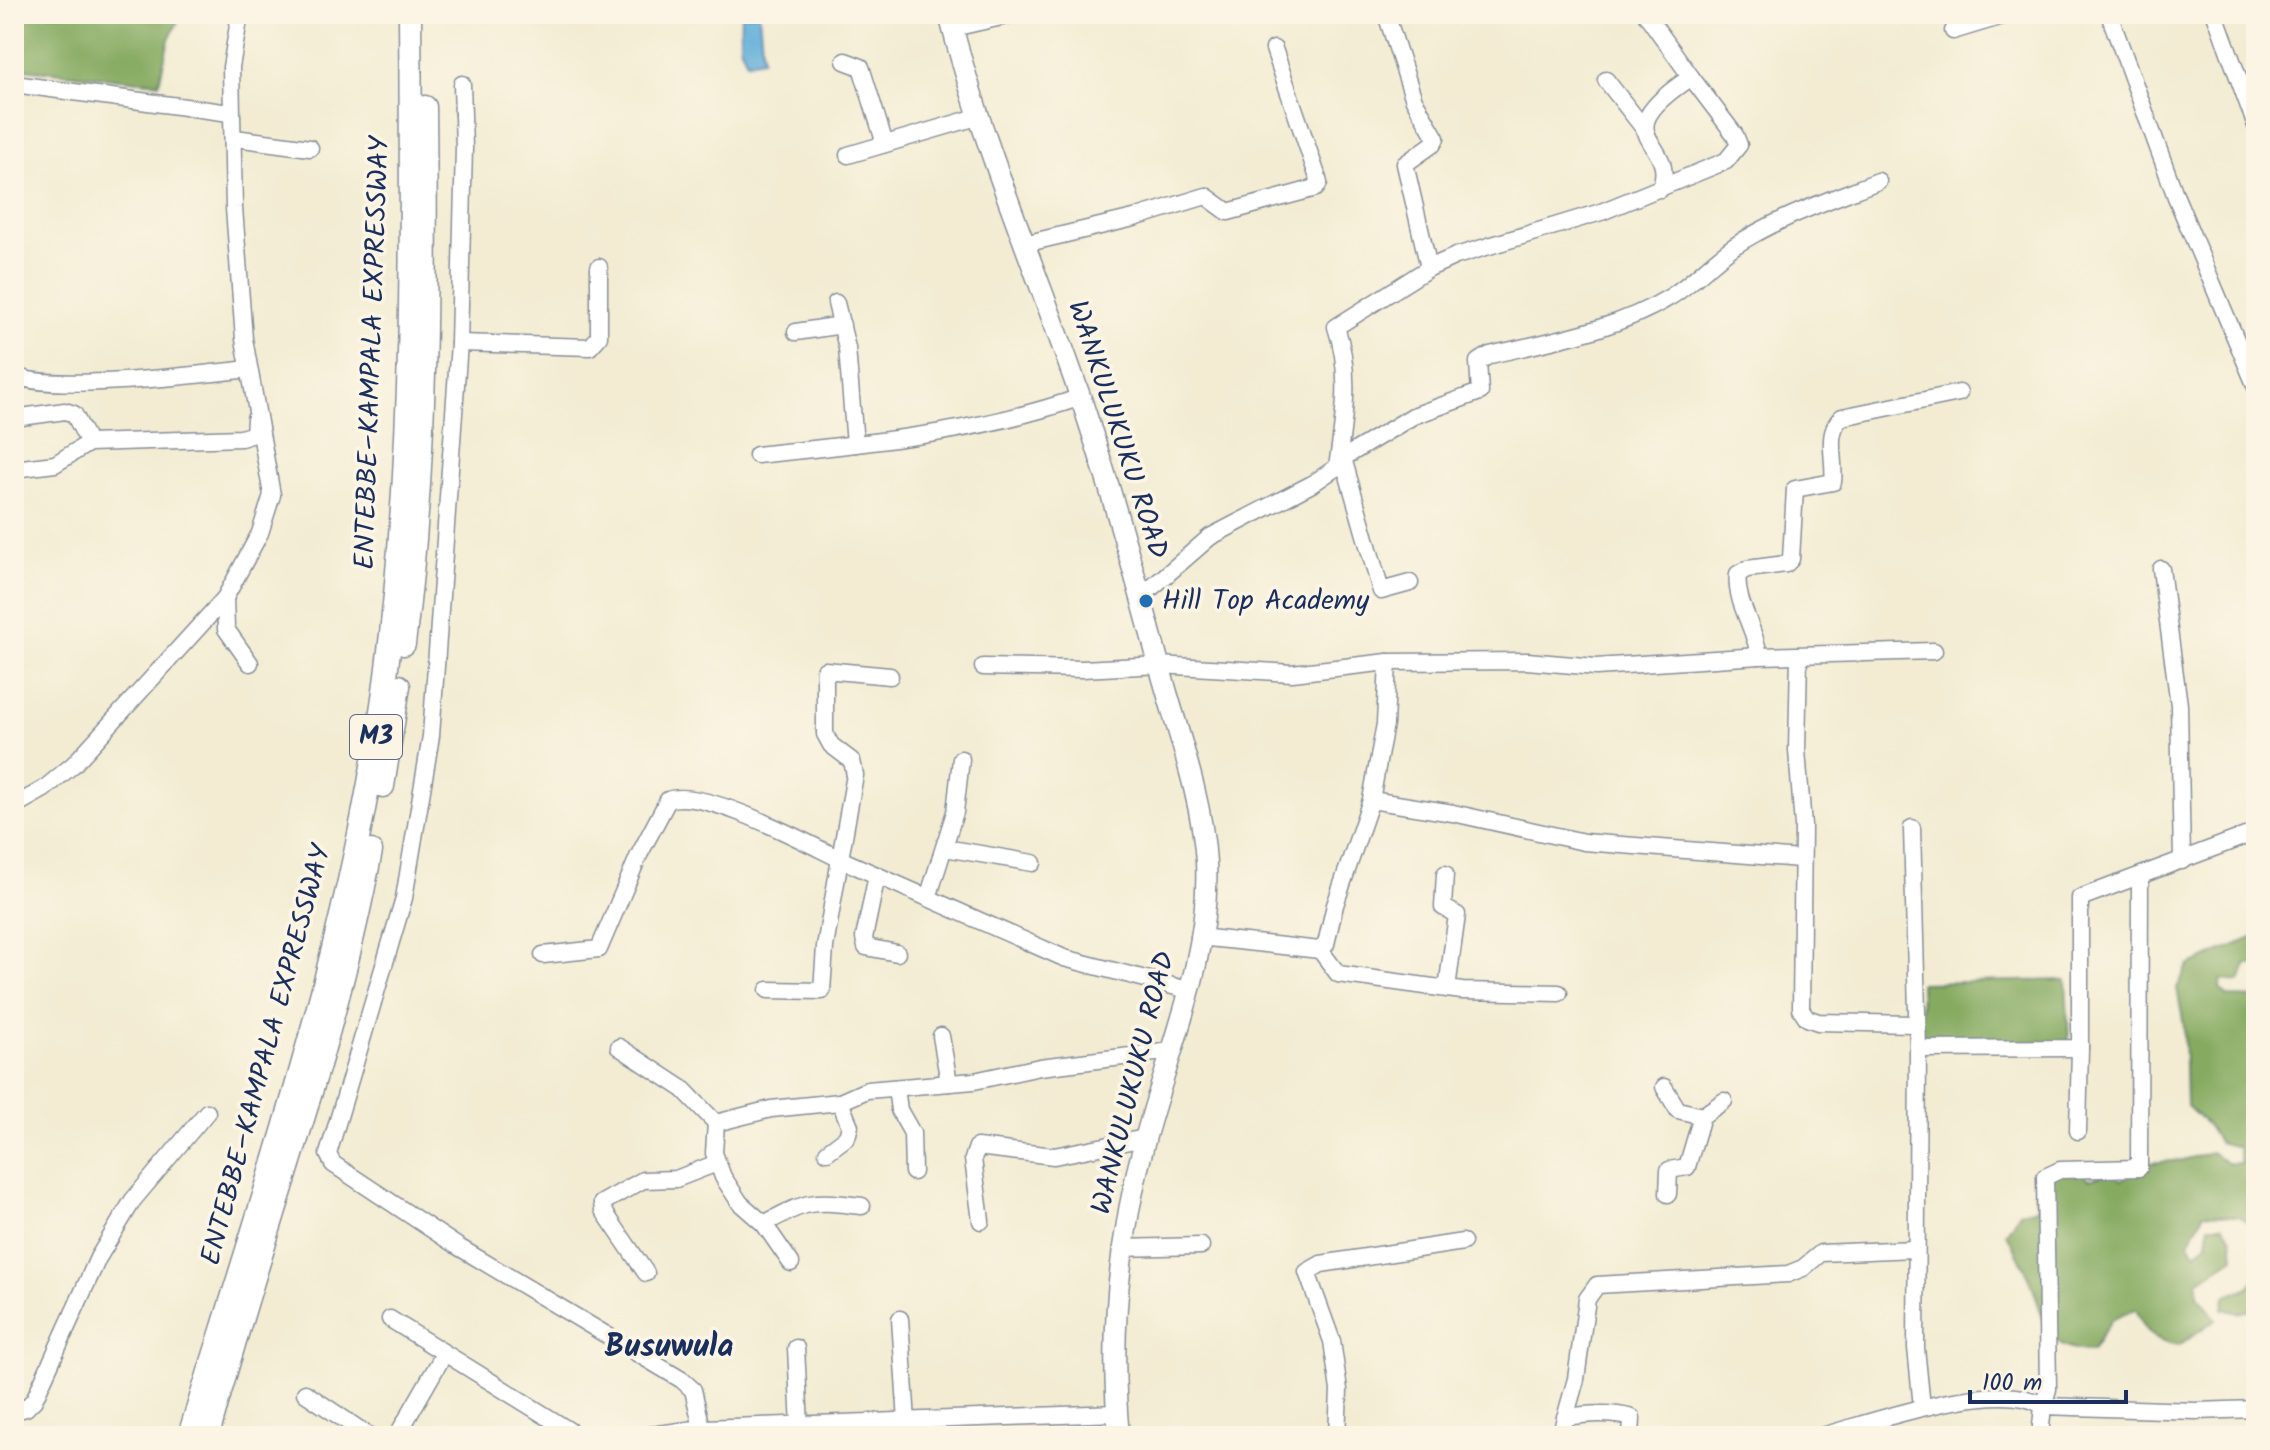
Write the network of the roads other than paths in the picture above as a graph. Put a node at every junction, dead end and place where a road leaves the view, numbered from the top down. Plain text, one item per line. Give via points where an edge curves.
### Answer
1 (240, 14) edge
2 (410, 14) edge
3 (425, 14) edge
4 (1015, 14) edge
5 (1386, 14) edge
6 (1646, 14) edge
7 (2009, 14) edge
8 (2109, 14) edge
9 (2215, 14) edge
10 (951, 21) edge
11 (1953, 31) dead end
12 (1274, 49) dead end
13 (845, 61) dead end
14 (1691, 77) junction
15 (1606, 80) dead end
16 (14, 84) edge
17 (462, 84) dead end
18 (230, 113) junction
19 (977, 117) junction
20 (2256, 126) edge
21 (1645, 130) junction
22 (235, 138) junction
23 (885, 144) junction
24 (310, 148) dead end
25 (848, 155) dead end
26 (1878, 181) dead end
27 (1660, 189) junction
28 (1024, 244) junction
29 (599, 267) dead end
30 (1429, 268) junction
31 (836, 303) dead end
32 (842, 325) junction
33 (796, 332) dead end
34 (459, 343) junction
35 (249, 369) junction
36 (14, 375) edge
37 (2256, 387) edge
38 (1959, 393) dead end
39 (1081, 397) junction
40 (257, 414) junction
41 (14, 418) edge
42 (89, 443) junction
43 (855, 444) junction
44 (757, 455) dead end
45 (1340, 463) junction
46 (14, 469) edge
47 (2161, 569) dead end
48 (1410, 583) dead end
49 (1142, 596) junction
50 (225, 598) junction
51 (1934, 651) dead end
52 (1759, 656) junction
53 (1799, 656) junction
54 (1388, 662) junction
55 (250, 663) dead end
56 (1160, 665) junction
57 (983, 667) dead end
58 (890, 676) dead end
59 (961, 759) dead end
60 (1371, 800) junction
61 (14, 806) edge
62 (1912, 828) dead end
63 (2256, 832) edge
64 (945, 848) junction
65 (840, 859) junction
66 (1800, 859) junction
67 (2182, 861) junction
68 (1033, 863) dead end
69 (1445, 874) dead end
70 (877, 875) junction
71 (2140, 878) junction
72 (928, 898) junction
73 (1199, 937) junction
74 (1320, 950) junction
75 (897, 953) dead end
76 (543, 955) dead end
77 (1447, 988) junction
78 (768, 990) dead end
79 (1188, 990) junction
80 (1559, 993) dead end
81 (1914, 1024) junction
82 (941, 1036) dead end
83 (619, 1047) dead end
84 (2080, 1048) junction
85 (1918, 1049) junction
86 (1172, 1051) junction
87 (949, 1083) junction
88 (1664, 1087) dead end
89 (896, 1088) junction
90 (1724, 1101) dead end
91 (840, 1102) junction
92 (207, 1112) dead end
93 (1702, 1116) junction
94 (716, 1123) junction
95 (2078, 1131) dead end
96 (1145, 1138) junction
97 (827, 1152) dead end
98 (717, 1163) junction
99 (913, 1172) dead end
100 (1668, 1194) dead end
101 (862, 1206) dead end
102 (981, 1221) dead end
103 (764, 1224) junction
104 (1463, 1242) dead end
105 (1201, 1246) dead end
106 (1121, 1248) junction
107 (1915, 1249) junction
108 (791, 1263) dead end
109 (646, 1273) dead end
110 (390, 1319) dead end
111 (900, 1319) dead end
112 (796, 1348) dead end
113 (444, 1354) junction
114 (305, 1393) dead end
115 (2043, 1406) junction
116 (1922, 1407) junction
117 (2256, 1409) edge
118 (14, 1411) edge
119 (1117, 1413) junction
120 (1565, 1417) junction
121 (800, 1426) junction
122 (908, 1429) edge
123 (704, 1432) edge
124 (189, 1436) edge
125 (208, 1436) edge
126 (369, 1436) edge
127 (397, 1436) edge
128 (578, 1436) edge
129 (643, 1436) edge
130 (1119, 1436) edge
131 (1337, 1436) edge
132 (1560, 1436) edge
133 (1631, 1436) edge
134 (1822, 1436) edge
135 (2040, 1436) edge

1 - 18 street
2 - 124 highway, ENTEBBE–KAMPALA EXPRESSWAY / M3 via 407,418 383,694 352,870 318,1005
3 - 125 highway, ENTEBBE–KAMPALA EXPRESSWAY / M3 via 422,438 416,557 393,731 343,977
4 - 10 street
5 - 30 street via 1414,100 1436,138 1405,164
6 - 14 street
7 - 11 street
8 - 37 street via 2176,197
9 - 20 street
10 - 19 main road, WANKULUKUKU ROAD
12 - 28 street via 1319,183 1316,188 1228,212 1206,196
13 - 23 street via 861,67
14 - 21 street via 1652,106
14 - 27 street via 1739,145 1726,161
15 - 21 street
16 - 18 street
17 - 34 street
18 - 22 street
19 - 23 street
19 - 28 main road, WANKULUKUKU ROAD
21 - 27 street via 1664,167
22 - 24 street
22 - 35 street via 234,208
23 - 25 street
26 - 45 street via 1735,246 1671,297 1646,309 1573,336 1490,355 1478,362 1480,392 1413,416
27 - 30 street
28 - 39 main road, WANKULUKUKU ROAD
29 - 34 street via 599,337 590,347
30 - 45 street via 1336,327 1345,353
31 - 32 street
32 - 33 street
32 - 43 street
34 - 123 street via 431,736 404,898 328,1154 333,1164 390,1203 682,1380 693,1390
35 - 36 street via 66,382 23,381
35 - 40 street
38 - 52 street via 1842,417 1835,423 1833,482 1795,489 1791,559 1738,574
39 - 43 street via 981,426
39 - 49 main road, WANKULUKUKU ROAD
40 - 42 street via 254,434 241,438
40 - 50 street via 272,495 260,533
41 - 42 street via 74,414
42 - 46 street via 55,464
43 - 44 street
45 - 48 street via 1381,591
45 - 49 street via 1312,484 1210,537
47 - 67 street via 2179,705
49 - 56 main road, WANKULUKUKU ROAD
50 - 55 street via 226,629
50 - 61 street via 74,764
51 - 53 street
52 - 53 street
52 - 54 street via 1596,667 1527,661
53 - 66 street
54 - 56 street via 1292,673
54 - 60 street via 1385,724
56 - 57 street
56 - 73 main road, WANKULUKUKU ROAD via 1202,827 1205,897
58 - 65 street via 825,670 825,734 852,761 855,775
59 - 64 street
60 - 66 street via 1584,842
60 - 74 street
62 - 81 street
63 - 67 street
64 - 68 street
64 - 72 street
65 - 70 street
65 - 76 street via 768,824 677,797 668,800 639,855 599,949
65 - 78 street via 822,991
66 - 81 street via 1799,995 1807,1018
67 - 71 street
69 - 77 street via 1443,907 1457,915
70 - 72 street
70 - 75 street via 866,947
71 - 84 street via 2080,898
71 - 115 street via 2139,1168 2060,1170 2045,1177 2048,1389
72 - 79 street via 1064,958
73 - 74 street
73 - 79 main road, WANKULUKUKU ROAD
74 - 77 street via 1338,974
77 - 80 street
79 - 86 main road, WANKULUKUKU ROAD
81 - 85 street
82 - 87 street
83 - 94 street via 683,1089
84 - 85 street
84 - 95 street
85 - 107 street
86 - 87 street
86 - 96 main road, WANKULUKUKU ROAD
87 - 89 street
88 - 93 street via 1678,1110
89 - 91 street via 867,1090
89 - 99 street via 899,1110 912,1133
90 - 93 street
91 - 94 street via 771,1109
91 - 97 street via 850,1126 847,1137
92 - 118 street via 133,1200 98,1258 34,1400
93 - 100 street via 1687,1167 1669,1170
94 - 98 street
96 - 102 street via 1054,1156 977,1147 973,1159
96 - 106 main road, WANKULUKUKU ROAD
98 - 103 street via 740,1203
98 - 109 street via 676,1179 643,1180 602,1203
101 - 103 street via 801,1204
103 - 108 street
104 - 131 street via 1321,1264 1307,1272 1332,1341 1339,1390
105 - 106 street
106 - 119 main road, WANKULUKUKU ROAD via 1113,1361
107 - 116 street
107 - 120 street via 1821,1253 1788,1274 1597,1285 1587,1299
110 - 113 street
111 - 122 street
112 - 121 street
113 - 127 street
113 - 128 street
114 - 126 street
115 - 116 street via 2028,1397 2001,1397
115 - 117 street
115 - 135 street
116 - 134 street
119 - 122 street
119 - 130 main road, WANKULUKUKU ROAD
120 - 132 street
120 - 133 street via 1626,1416 1632,1418
121 - 122 street
121 - 123 street
123 - 129 street

